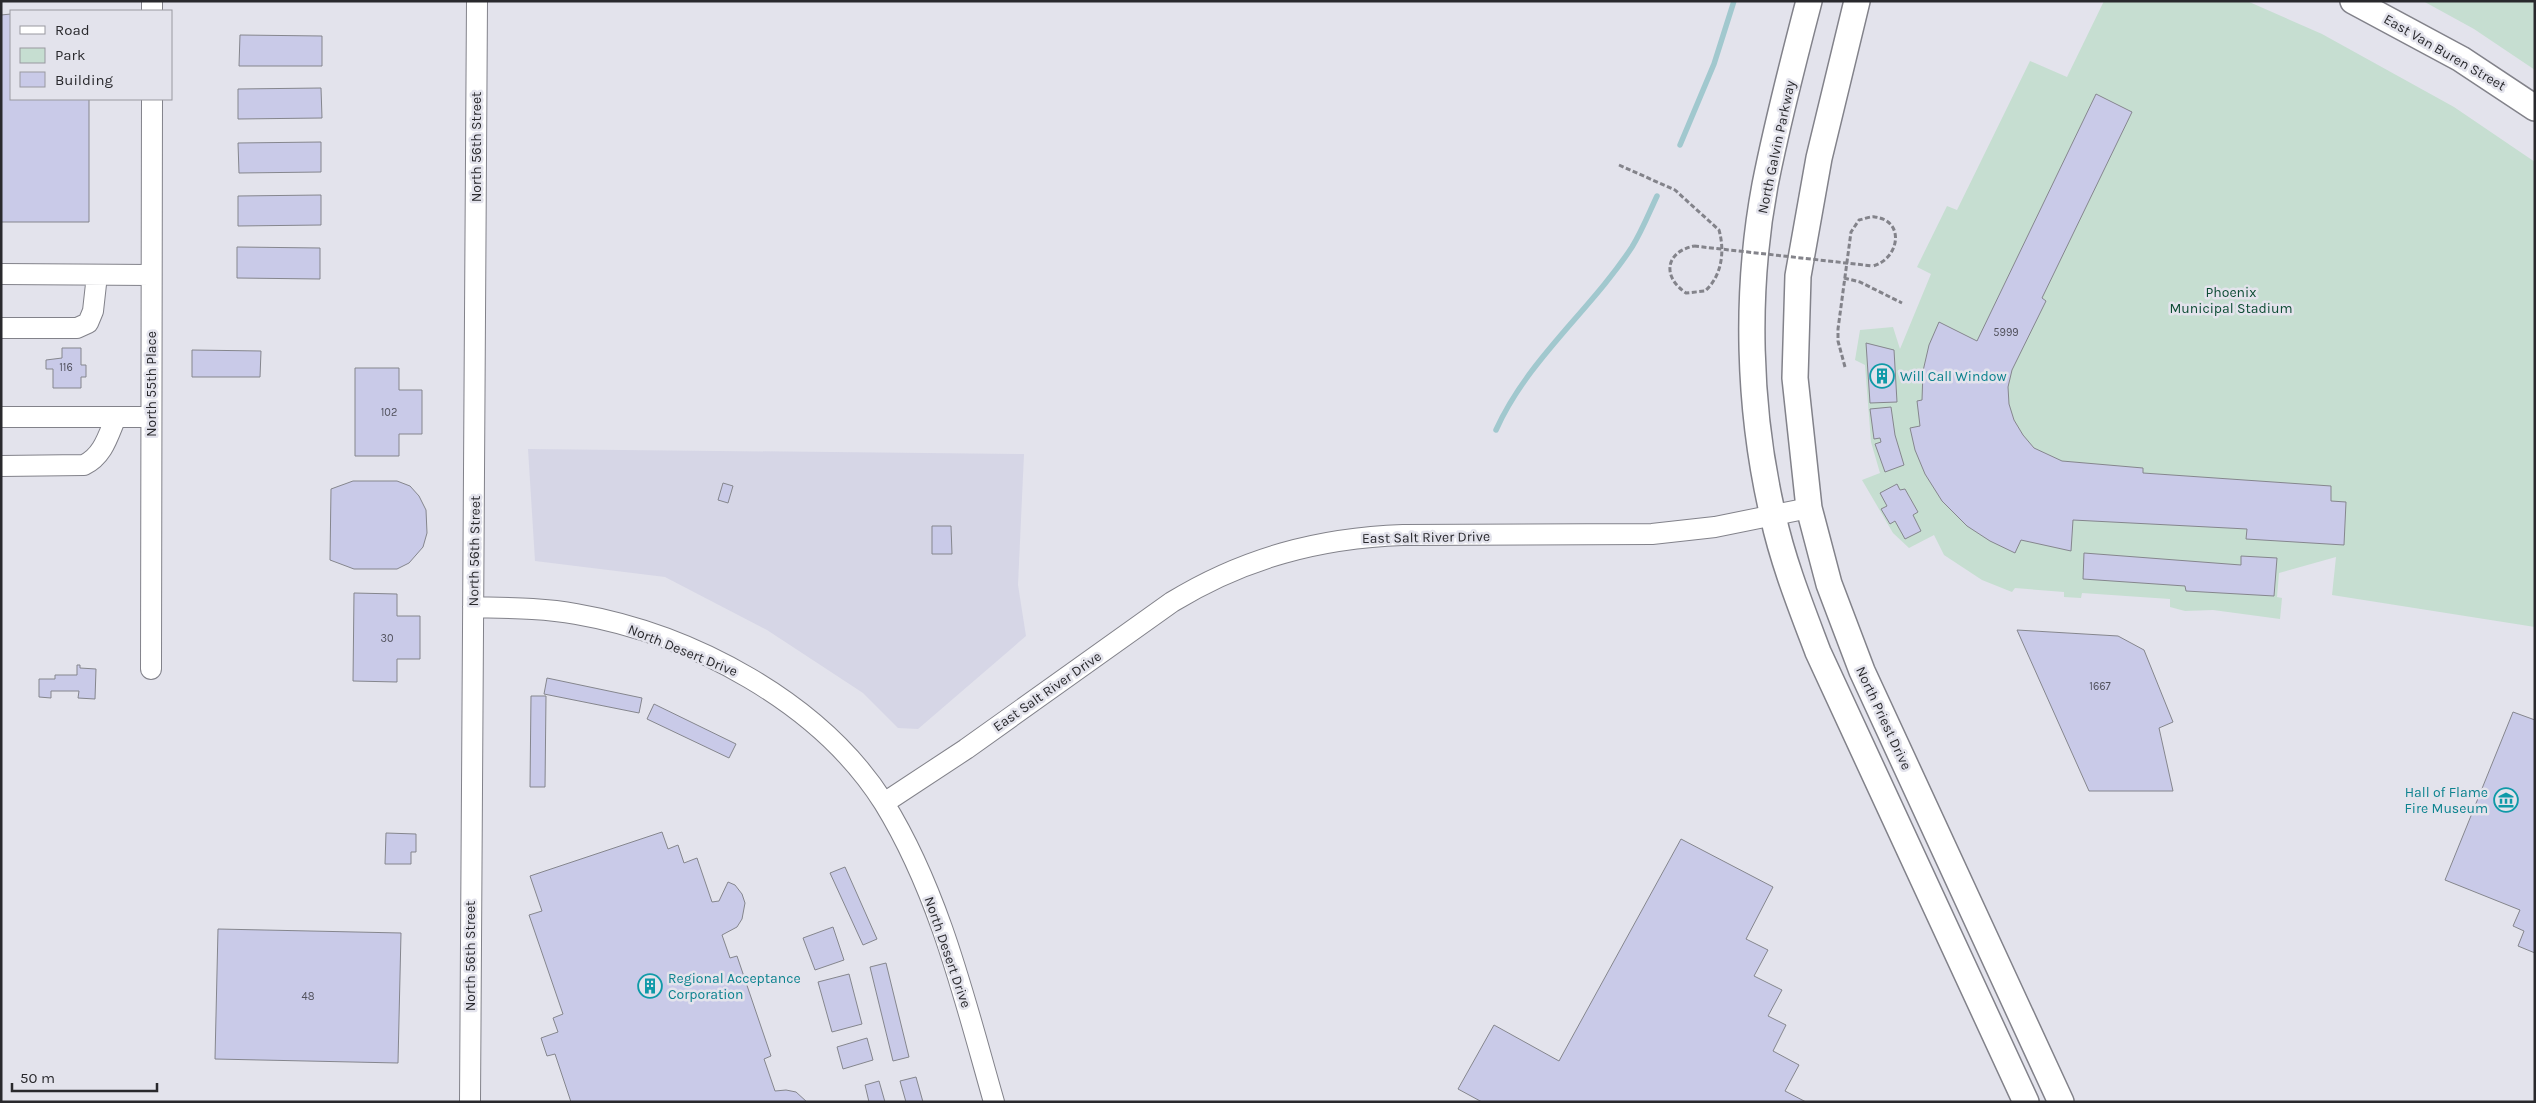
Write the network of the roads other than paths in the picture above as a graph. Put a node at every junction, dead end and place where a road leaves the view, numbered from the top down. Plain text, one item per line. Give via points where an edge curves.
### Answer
1 (477, 1) edge
2 (1809, 1) edge
3 (1857, 1) edge
4 (2353, 1) edge
5 (152, 100) edge
6 (2535, 108) edge
7 (1, 274) edge
8 (97, 275) junction
9 (151, 275) junction
10 (1, 328) edge
11 (1, 417) edge
12 (116, 417) junction
13 (151, 417) junction
14 (1, 466) edge
15 (1809, 508) junction
16 (1772, 515) junction
17 (473, 608) junction
18 (150, 669) dead end
19 (884, 803) junction
20 (470, 1102) edge
21 (994, 1102) edge
22 (2026, 1102) edge
23 (2060, 1102) edge

1 - 17 street, North 56th Street
2 - 16 main road, North Galvin Parkway via 1765,186 1756,262 1752,325 1756,398
3 - 15 main road, North Priest Drive via 1810,203 1798,276 1795,378
4 - 6 main road, East Van Buren Street via 2461,59
5 - 9 street, North 55th Place
7 - 8 street
8 - 9 street
8 - 10 street via 93,311 88,323 77,328
9 - 13 street, North 55th Place
11 - 12 street
12 - 13 street
12 - 14 street via 104,447 94,460 84,464
13 - 18 street, North 55th Place
15 - 16 street, East Salt River Drive
15 - 23 main road, North Priest Drive via 1829,584 1862,671
16 - 19 street, East Salt River Drive via 1715,527 1652,534 1403,534 1299,547 1192,590 1172,602 966,749
16 - 22 main road via 1793,588 1818,652
17 - 19 street, North Desert Drive via 576,614 629,627 734,668 815,726 859,770
17 - 20 street, North 56th Street
19 - 21 street, North Desert Drive via 921,875 949,947

